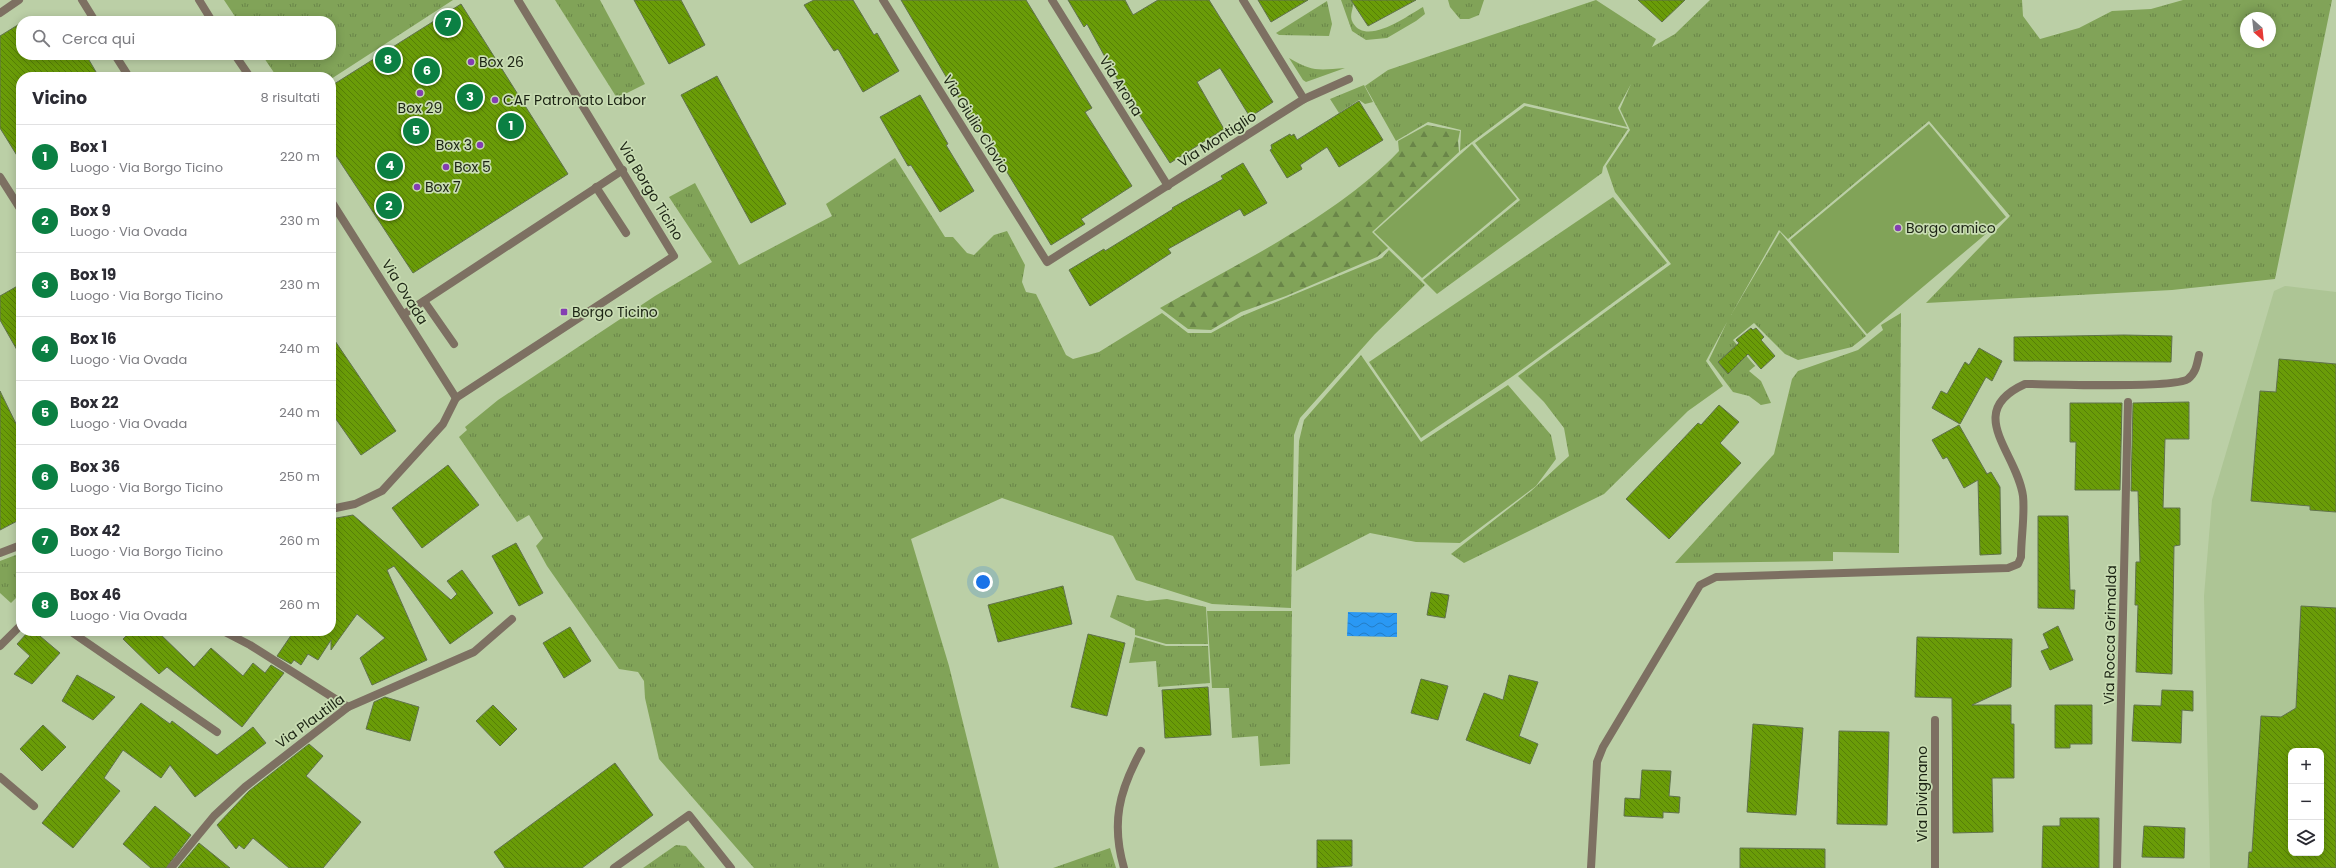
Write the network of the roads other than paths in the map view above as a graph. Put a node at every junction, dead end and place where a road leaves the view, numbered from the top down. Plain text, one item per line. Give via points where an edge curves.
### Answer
1 (19, 0) edge
2 (82, 0) edge
3 (198, 0) edge
4 (518, 0) edge
5 (883, 0) edge
6 (1052, 0) edge
7 (1243, 0) edge
8 (7, 3) edge
9 (0, 13) edge
10 (92, 16) edge
11 (209, 16) edge
12 (118, 60) edge
13 (238, 60) edge
14 (126, 72) edge
15 (247, 72) edge
16 (1349, 79) dead end
17 (1304, 99) junction
18 (623, 170) junction
19 (0, 177) edge
20 (1168, 186) junction
21 (596, 187) junction
22 (16, 202) edge
23 (336, 209) edge
24 (626, 233) dead end
25 (1047, 262) joint
26 (424, 301) junction
27 (404, 314) junction
28 (454, 344) dead end
29 (2199, 355) dead end
30 (456, 398) junction
31 (2128, 402) dead end
32 (336, 508) edge
33 (16, 547) edge
34 (0, 552) edge
35 (512, 619) dead end
36 (16, 630) edge
37 (77, 636) edge
38 (233, 636) edge
39 (0, 646) edge
40 (348, 707) junction
41 (1935, 720) dead end
42 (217, 732) dead end
43 (1141, 751) dead end
44 (0, 777) edge
45 (34, 806) dead end
46 (171, 868) edge
47 (614, 868) edge
48 (732, 868) edge
49 (1124, 868) edge
50 (1591, 868) edge
51 (1935, 868) edge
52 (2117, 868) edge

1 - 8 street
2 - 10 street
3 - 11 street
4 - 18 street, Via Borgo Ticino
5 - 25 street, Via Giulio Clovio
6 - 20 street, Via Arona
7 - 17 street
8 - 9 street
12 - 14 street
13 - 15 street
16 - 17 street, Via Montiglio
17 - 20 street, Via Montiglio
18 - 21 street
18 - 30 street, Via Borgo Ticino via 674,256
19 - 22 street
20 - 25 street, Via Montiglio
21 - 24 street
21 - 26 street
23 - 27 street, Via Ovada
26 - 27 street
26 - 28 street
27 - 30 street, Via Ovada
29 - 50 street via 2195,372 2186,380 2149,384 2025,384 2009,391 1997,407 1994,423 2017,476 2022,496 2021,557 2018,564 2008,568 1716,577 1700,585 1603,747 1597,762
30 - 32 street via 443,424 382,491 355,504
31 - 52 street, Via Rocca Grimalda
33 - 34 street
35 - 40 street, Via Plautilla via 474,652
36 - 39 street
37 - 42 street
38 - 40 street
40 - 46 street, Via Plautilla via 245,787 214,816
41 - 51 street, Via Divignano
43 - 49 street via 1127,776 1116,821 1119,851
44 - 45 street
47 - 48 street via 689,815

